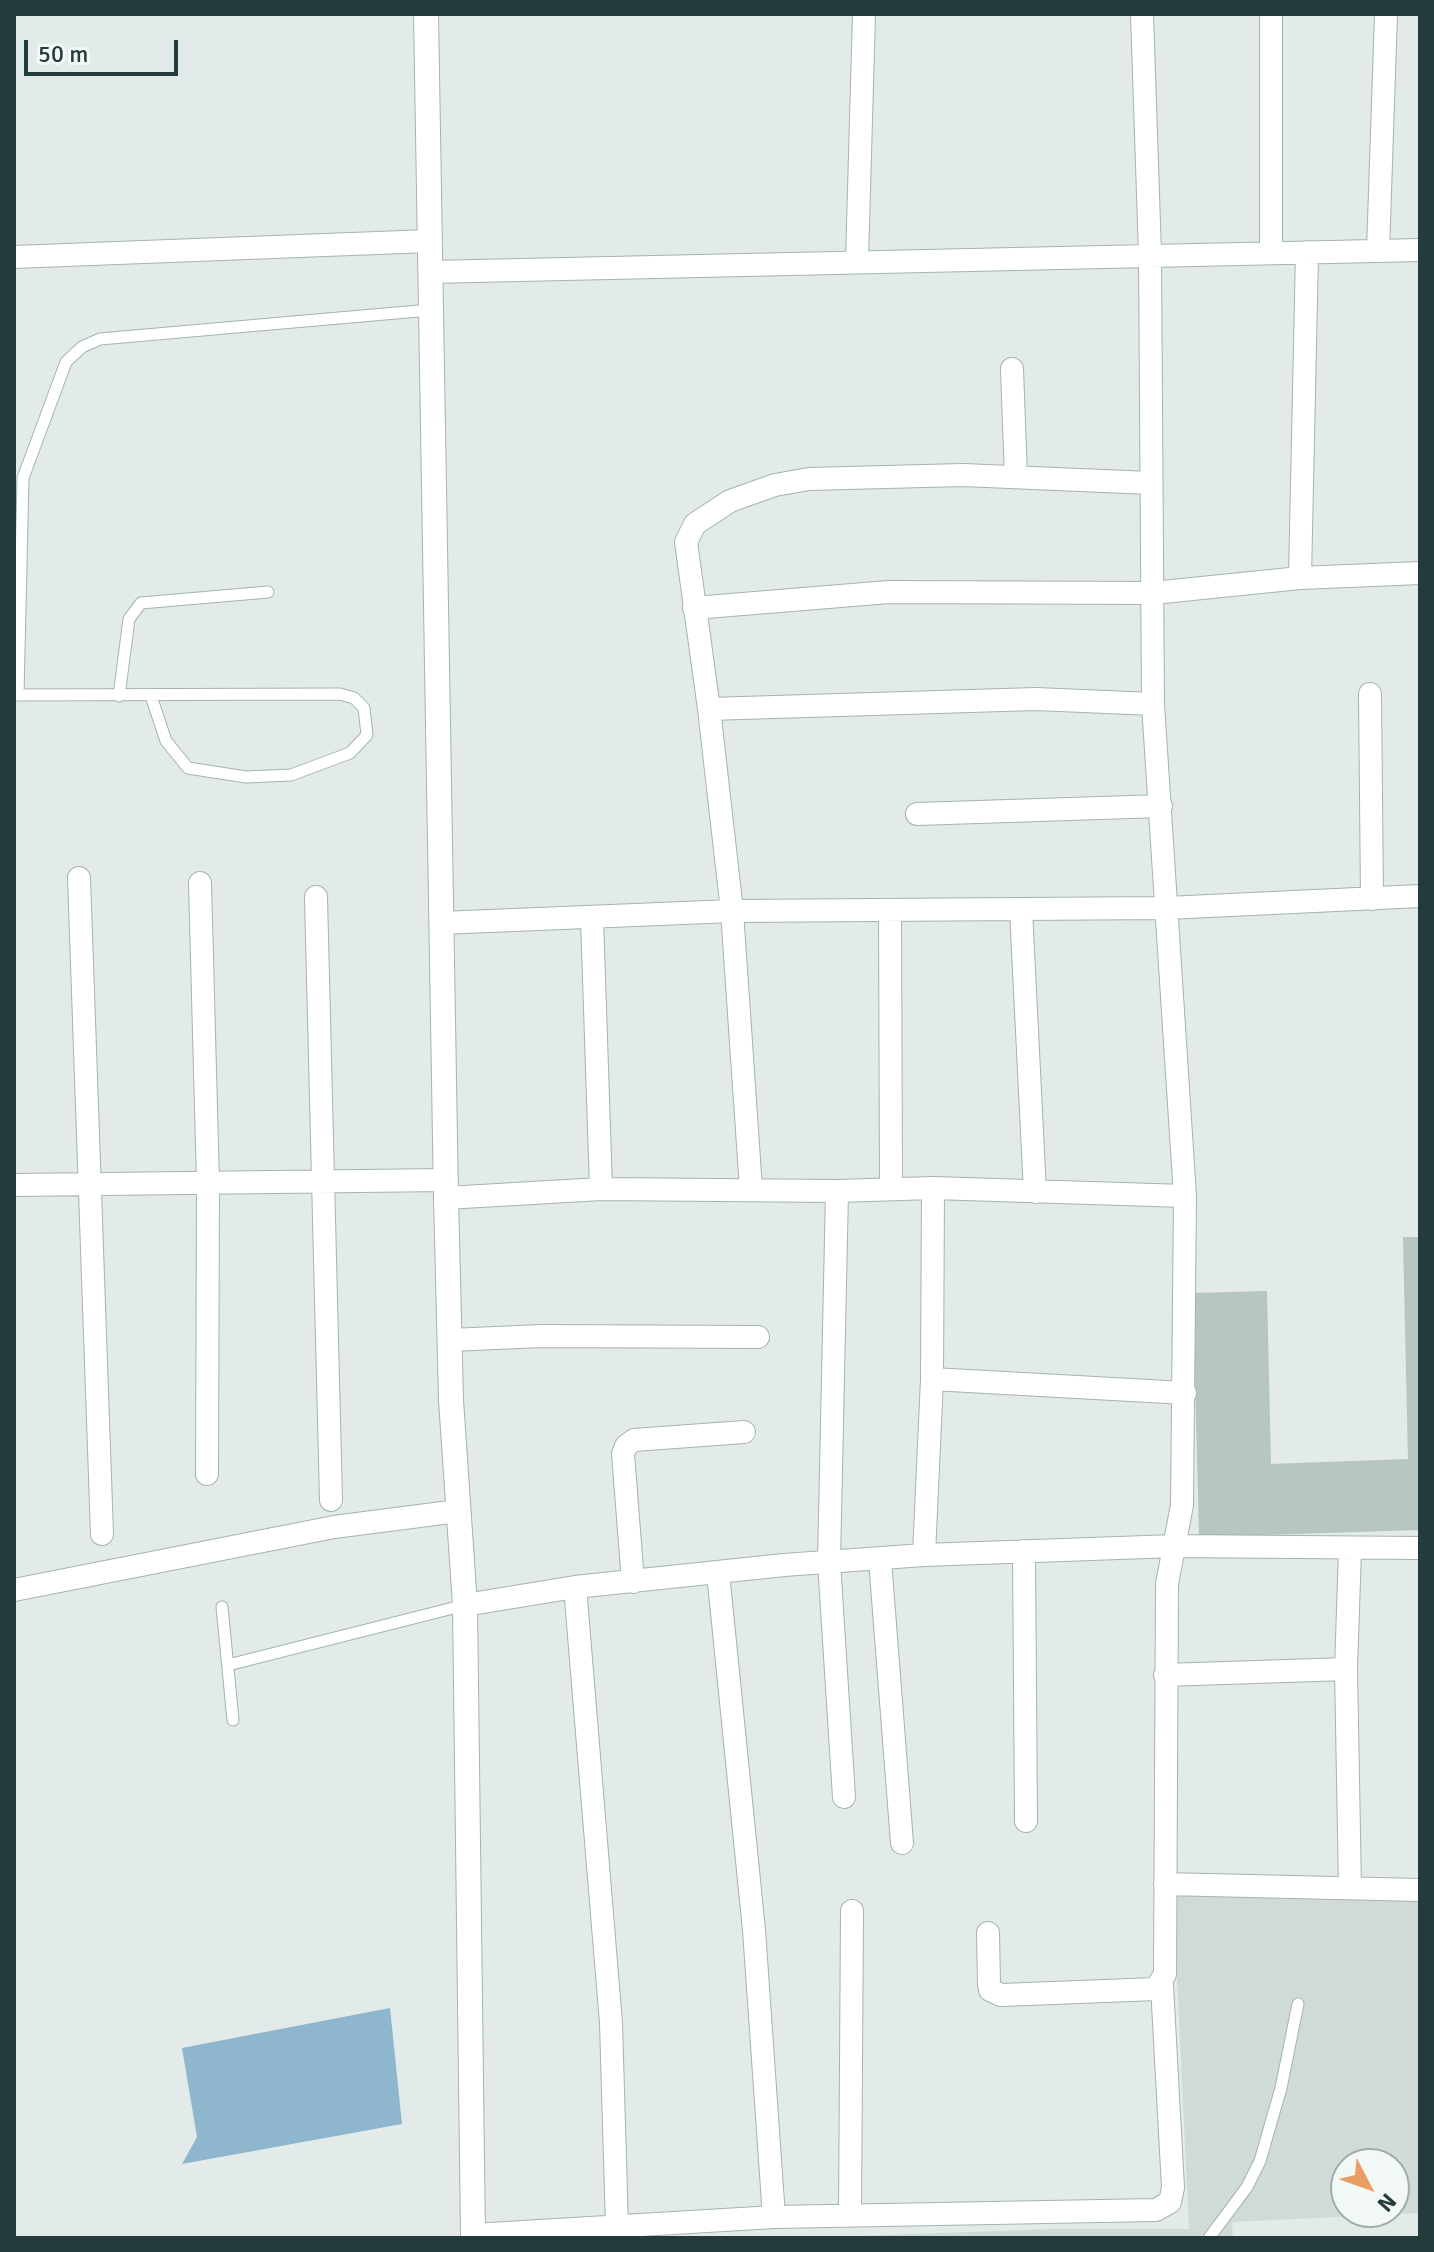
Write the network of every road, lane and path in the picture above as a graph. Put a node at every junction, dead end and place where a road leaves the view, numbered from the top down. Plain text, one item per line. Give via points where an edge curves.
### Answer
1 (426, 14) edge
2 (864, 14) edge
3 (1142, 14) edge
4 (1271, 14) edge
5 (1386, 14) edge
6 (429, 241) junction
7 (1420, 250) edge
8 (1378, 251) junction
9 (1271, 252) junction
10 (1307, 252) junction
11 (1150, 254) junction
12 (14, 257) edge
13 (857, 260) junction
14 (430, 272) junction
15 (430, 310) junction
16 (1012, 369) dead end
17 (1016, 477) junction
18 (19, 482) edge
19 (1150, 483) junction
20 (1420, 573) edge
21 (1300, 578) junction
22 (268, 592) dead end
23 (1153, 593) junction
24 (694, 608) junction
25 (16, 638) edge
26 (1370, 694) dead end
27 (16, 695) edge
28 (119, 696) junction
29 (151, 696) junction
30 (1153, 704) junction
31 (709, 709) junction
32 (1161, 806) junction
33 (917, 814) dead end
34 (79, 878) dead end
35 (200, 883) dead end
36 (1420, 896) edge
37 (316, 897) dead end
38 (1372, 899) junction
39 (1167, 908) junction
40 (1021, 910) junction
41 (732, 911) junction
42 (890, 911) junction
43 (592, 918) junction
44 (441, 923) junction
45 (325, 1181) junction
46 (208, 1183) junction
47 (88, 1184) junction
48 (14, 1185) edge
49 (933, 1188) junction
50 (446, 1189) junction
51 (601, 1189) junction
52 (751, 1189) junction
53 (891, 1189) junction
54 (837, 1191) junction
55 (1035, 1192) junction
56 (1185, 1196) junction
57 (758, 1337) dead end
58 (450, 1340) junction
59 (932, 1379) junction
60 (1185, 1393) junction
61 (744, 1432) dead end
62 (207, 1474) dead end
63 (331, 1500) dead end
64 (458, 1511) junction
65 (102, 1534) dead end
66 (1174, 1546) junction
67 (1420, 1548) edge
68 (1350, 1550) junction
69 (1024, 1551) junction
70 (924, 1555) junction
71 (880, 1560) junction
72 (829, 1562) junction
73 (718, 1573) junction
74 (633, 1582) junction
75 (575, 1587) junction
76 (14, 1590) edge
77 (465, 1605) junction
78 (222, 1607) dead end
79 (228, 1665) junction
80 (1346, 1669) junction
81 (1165, 1675) junction
82 (233, 1720) dead end
83 (844, 1797) dead end
84 (1026, 1821) dead end
85 (902, 1843) dead end
86 (1165, 1884) junction
87 (1350, 1888) junction
88 (1420, 1890) edge
89 (852, 1911) dead end
90 (988, 1933) dead end
91 (1162, 1985) junction
92 (1298, 2004) dead end
93 (850, 2215) junction
94 (774, 2217) junction
95 (617, 2227) junction
96 (473, 2237) edge
97 (1209, 2238) edge

1 - 6 street
2 - 13 street
3 - 11 street
4 - 9 street
5 - 8 street
6 - 12 street
6 - 14 street
7 - 8 street
8 - 10 street
9 - 10 street
9 - 11 street
10 - 21 street
11 - 13 street
11 - 19 street
13 - 14 street
14 - 15 street
15 - 18 lane via 100,339 66,362
15 - 44 street
16 - 17 street
17 - 19 street
17 - 24 street via 809,479 730,501 695,524 686,542
18 - 25 lane
19 - 23 street
20 - 21 street
21 - 23 street
22 - 28 lane via 141,603 129,619
23 - 24 street via 889,592
23 - 30 street
24 - 31 street
25 - 27 lane
26 - 38 street
27 - 28 lane
28 - 29 lane
29 - 29 lane via 340,694 364,708 367,735 350,753 291,775 246,777 188,768 166,741
30 - 31 street via 1036,699
30 - 32 street
31 - 41 street
32 - 33 street
32 - 39 street
34 - 47 street
35 - 46 street
36 - 38 street
37 - 45 street
38 - 39 street
39 - 40 street
39 - 56 street
40 - 42 street
40 - 55 street
41 - 42 street
41 - 43 street
41 - 52 street
42 - 53 street
43 - 44 street
43 - 51 street
44 - 50 street
45 - 46 street
45 - 50 street
45 - 63 street
46 - 47 street
46 - 62 street
47 - 48 street
47 - 65 street
49 - 53 street
49 - 55 street
49 - 59 street
50 - 51 street
50 - 58 street
51 - 52 street
52 - 54 street
53 - 54 street
54 - 72 street
55 - 56 street
56 - 60 street
57 - 58 street
58 - 64 street
59 - 60 street
59 - 70 street
60 - 66 street via 1182,1505
61 - 74 street via 634,1440 626,1446
64 - 76 street via 334,1527
64 - 77 street
66 - 68 street
66 - 69 street
66 - 81 street via 1167,1584
67 - 68 street
68 - 80 street
69 - 70 street
69 - 84 street
70 - 71 street
71 - 72 street
71 - 85 street
72 - 73 street
72 - 83 street
73 - 74 street
73 - 94 street via 754,1930
74 - 75 street
75 - 77 street
75 - 95 street via 611,2023
77 - 79 lane
77 - 96 street
78 - 79 lane
79 - 82 lane
80 - 81 street
80 - 87 street
81 - 86 street
86 - 87 street
86 - 91 street
87 - 88 street
89 - 93 street
90 - 91 street via 989,1984 994,1993
91 - 93 street via 1170,2202 1156,2210
92 - 97 lane via 1260,2161
93 - 94 street
94 - 95 street
95 - 96 street

